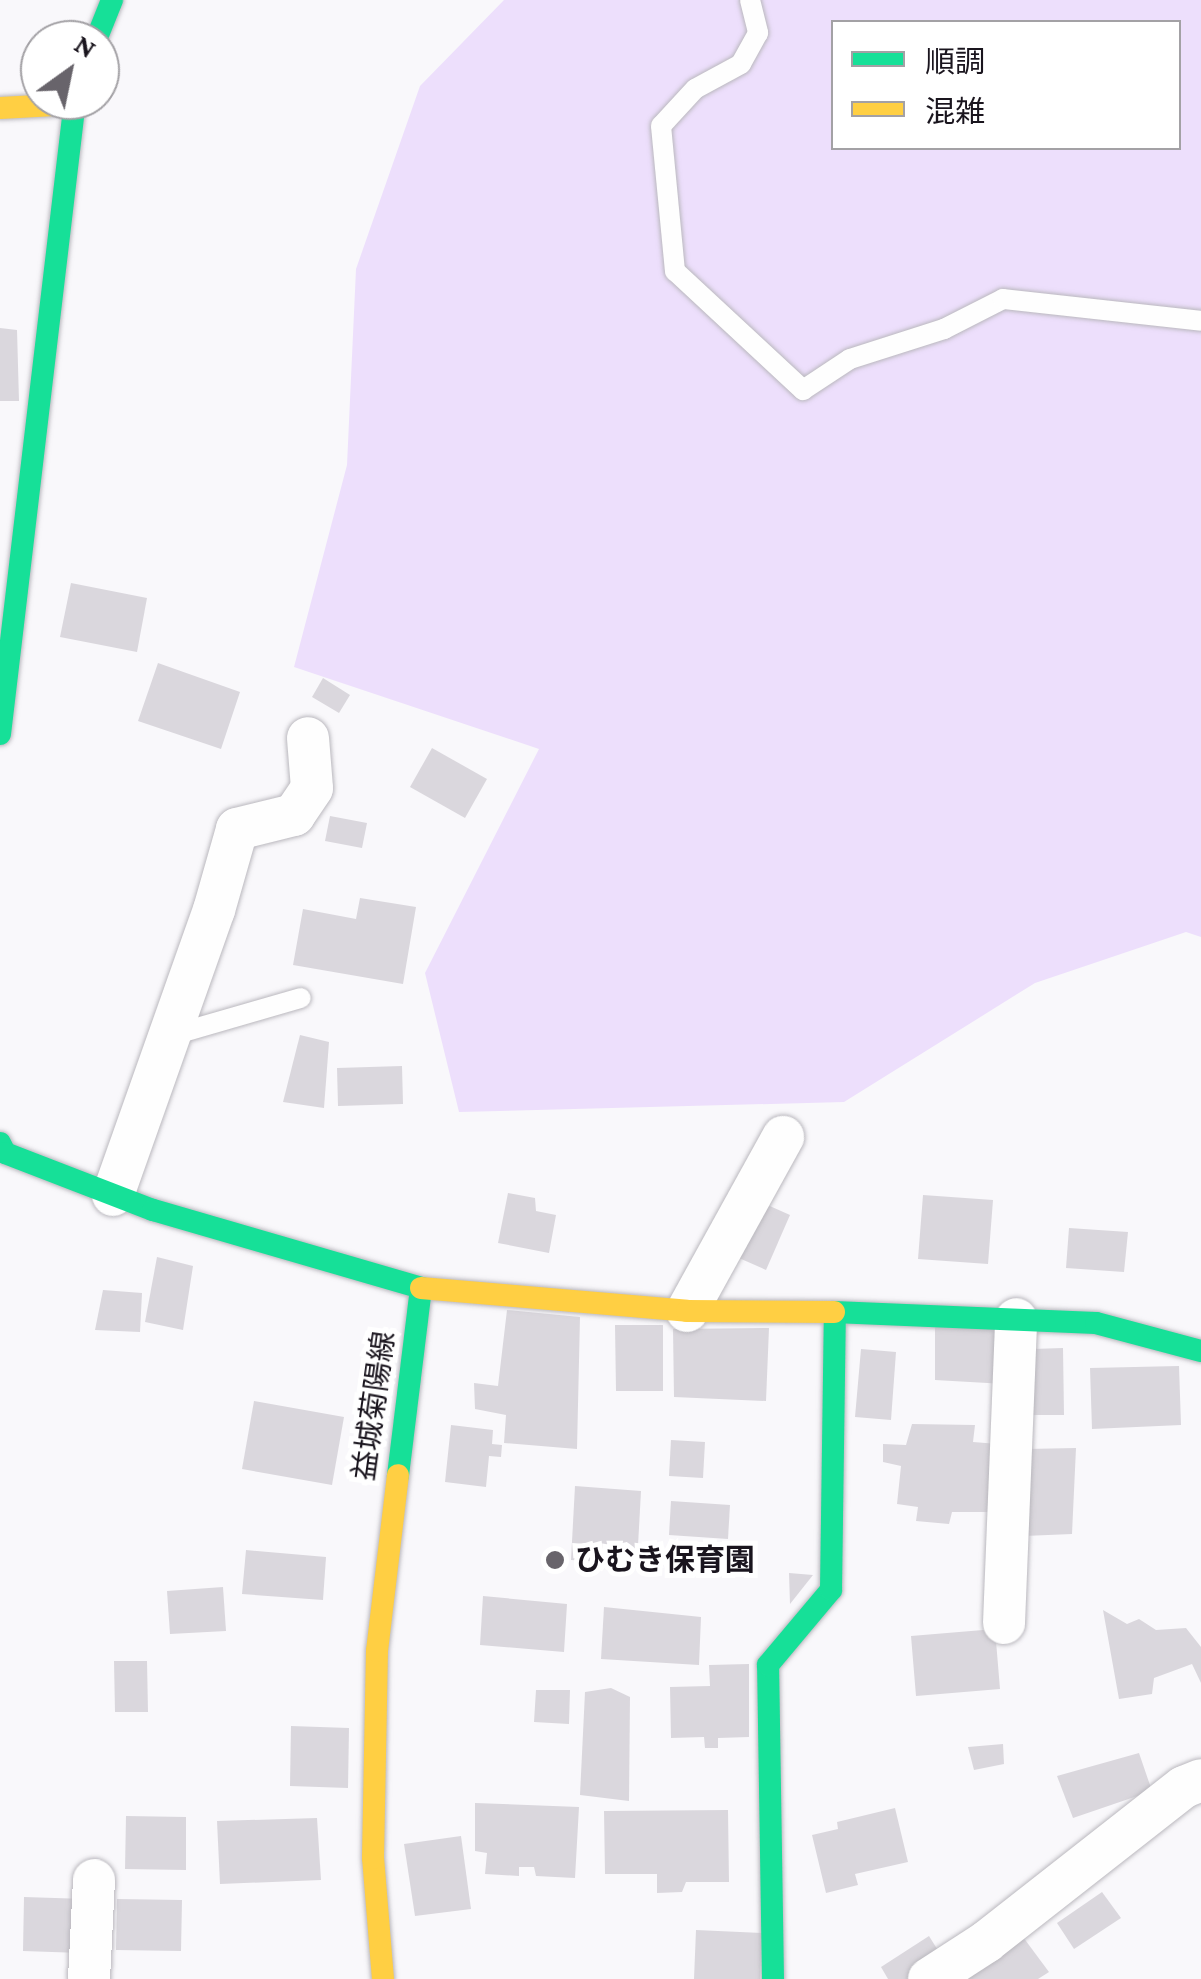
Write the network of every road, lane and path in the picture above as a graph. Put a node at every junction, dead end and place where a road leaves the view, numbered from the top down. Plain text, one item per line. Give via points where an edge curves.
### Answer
1 (750, 0) edge
2 (72, 120) edge
3 (1201, 321) edge
4 (0, 734) edge
5 (308, 738) dead end
6 (301, 998) dead end
7 (169, 1036) junction
8 (783, 1138) dead end
9 (1, 1158) edge
10 (113, 1194) junction
11 (420, 1288) junction
12 (687, 1311) junction
13 (835, 1312) junction
14 (1016, 1319) junction
15 (1201, 1351) edge
16 (1004, 1623) dead end
17 (1201, 1780) edge
18 (94, 1880) dead end
19 (89, 1979) edge
20 (383, 1979) edge
21 (772, 1979) edge
22 (930, 1979) edge

1 - 3 lane via 758,33 741,64 695,90 661,126 675,271 803,390 850,359 944,329 1003,300
2 - 4 main road
5 - 7 street via 312,788 294,815 237,829
6 - 7 lane
7 - 10 street
8 - 12 street
9 - 10 main road
10 - 11 main road
11 - 12 main road
11 - 20 main road, 益城菊陽線 via 377,1652 372,1858
12 - 13 main road
13 - 14 main road
13 - 21 main road via 831,1590 768,1665
14 - 15 main road via 1096,1323
14 - 16 street
17 - 22 street
18 - 19 street

